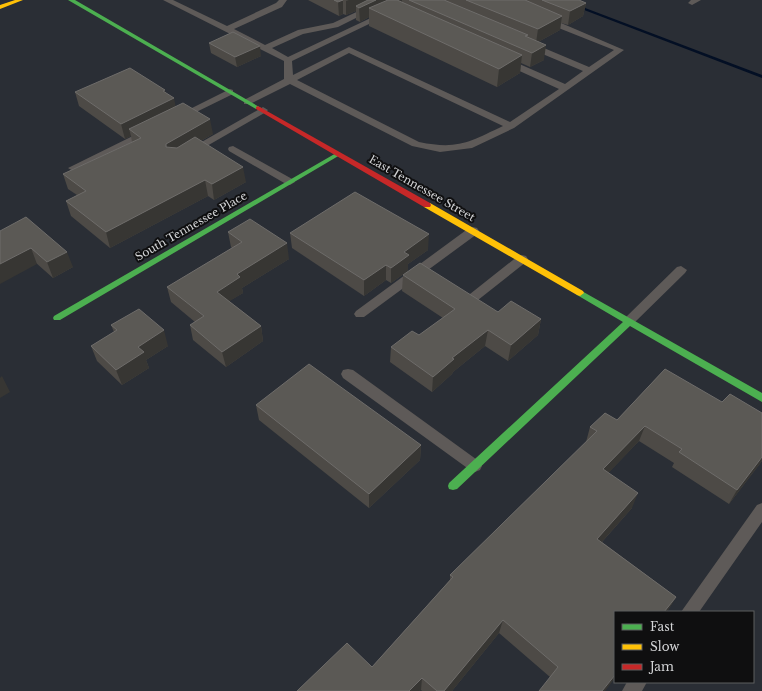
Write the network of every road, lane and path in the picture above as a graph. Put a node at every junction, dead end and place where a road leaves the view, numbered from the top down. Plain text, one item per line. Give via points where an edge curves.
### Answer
1 (20, 0) edge
2 (71, 0) edge
3 (167, 0) edge
4 (283, 0) edge
5 (388, 0) edge
6 (415, 0) edge
7 (0, 7) edge
8 (392, 11) junction
9 (406, 17) edge
10 (539, 18) edge
11 (228, 29) junction
12 (516, 40) edge
13 (265, 48) junction
14 (493, 56) edge
15 (288, 60) junction
16 (590, 71) junction
17 (289, 80) junction
18 (565, 88) junction
19 (230, 92) junction
20 (248, 102) junction
21 (263, 110) junction
22 (173, 120) edge
23 (159, 126) edge
24 (512, 126) junction
25 (233, 149) dead end
26 (338, 154) junction
27 (182, 156) edge
28 (73, 168) edge
29 (290, 182) junction
30 (473, 231) junction
31 (522, 259) junction
32 (681, 270) dead end
33 (474, 297) edge
34 (360, 314) dead end
35 (57, 318) dead end
36 (629, 321) junction
37 (348, 374) dead end
38 (762, 398) edge
39 (476, 466) junction
40 (454, 486) dead end
41 (762, 510) edge
42 (689, 611) edge
43 (637, 683) edge
44 (631, 691) edge

1 - 7 street
2 - 19 street, East Tennessee Street
3 - 11 lane
4 - 11 lane via 279,5
5 - 13 lane via 335,25 301,32
6 - 8 lane
8 - 9 lane
8 - 15 lane
10 - 16 lane via 620,50
11 - 13 lane
12 - 16 lane
13 - 15 lane
14 - 18 lane
15 - 17 lane
16 - 18 lane
17 - 20 lane
17 - 24 lane via 416,144 440,149 468,146
17 - 24 lane via 349,50
18 - 24 lane
19 - 20 street, East Tennessee Street
19 - 22 lane
20 - 21 street, East Tennessee Street
21 - 26 street, East Tennessee Street
21 - 27 lane
23 - 28 lane
25 - 29 lane
26 - 29 street, South Tennessee Place
26 - 30 street, East Tennessee Street
29 - 35 street, South Tennessee Place
30 - 31 street, East Tennessee Street
30 - 34 lane
31 - 33 lane
31 - 36 street, East Tennessee Street
32 - 36 lane
36 - 38 street, East Tennessee Street
36 - 39 street
37 - 39 lane
39 - 40 street
41 - 42 lane
43 - 44 lane

